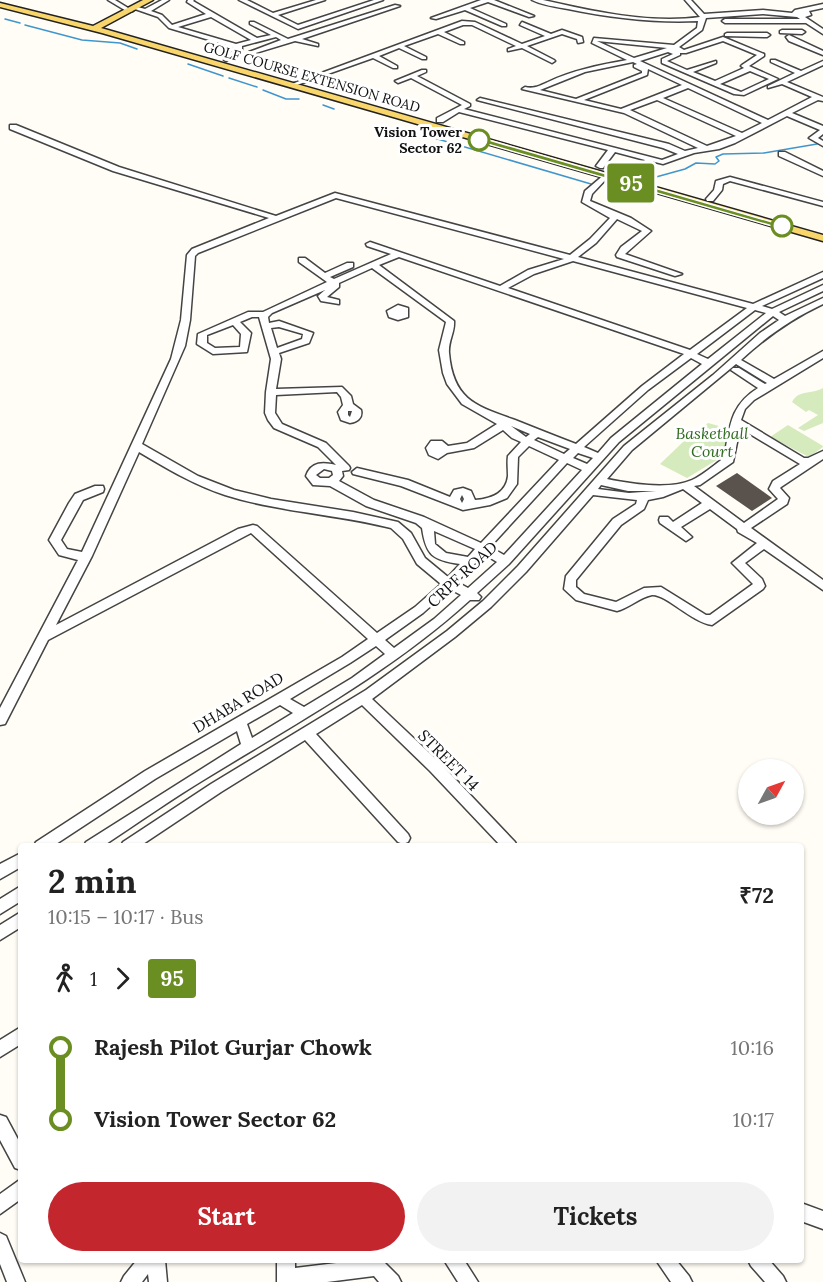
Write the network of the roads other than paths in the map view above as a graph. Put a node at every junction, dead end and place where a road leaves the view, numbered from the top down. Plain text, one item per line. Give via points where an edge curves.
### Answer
1 (4, 0) edge
2 (111, 0) edge
3 (140, 0) edge
4 (149, 0) edge
5 (154, 0) edge
6 (166, 0) edge
7 (190, 0) edge
8 (242, 0) edge
9 (294, 0) edge
10 (322, 0) edge
11 (380, 0) edge
12 (488, 0) edge
13 (535, 0) edge
14 (549, 0) edge
15 (562, 0) edge
16 (688, 0) edge
17 (0, 5) edge
18 (305, 5) junction
19 (397, 6) dead end
20 (823, 6) edge
21 (466, 8) junction
22 (131, 10) junction
23 (147, 11) junction
24 (46, 13) junction
25 (801, 13) junction
26 (213, 14) junction
27 (272, 15) junction
28 (531, 16) dead end
29 (696, 16) junction
30 (203, 17) junction
31 (434, 18) dead end
32 (714, 21) dead end
33 (758, 21) junction
34 (230, 23) junction
35 (252, 23) dead end
36 (522, 24) dead end
37 (504, 25) dead end
38 (102, 27) junction
39 (171, 27) junction
40 (813, 27) junction
41 (439, 32) junction
42 (782, 32) dead end
43 (802, 32) junction
44 (823, 33) edge
45 (727, 35) dead end
46 (767, 35) junction
47 (274, 36) junction
48 (551, 36) junction
49 (296, 39) junction
50 (257, 41) junction
51 (285, 41) junction
52 (623, 41) junction
53 (580, 42) dead end
54 (462, 43) dead end
55 (316, 45) dead end
56 (661, 45) junction
57 (773, 45) dead end
58 (399, 46) junction
59 (522, 46) junction
60 (239, 48) junction
61 (510, 50) dead end
62 (644, 50) junction
63 (675, 50) junction
64 (252, 52) junction
65 (823, 53) edge
66 (373, 55) junction
67 (270, 57) dead end
68 (424, 58) dead end
69 (226, 59) junction
70 (606, 59) dead end
71 (627, 59) junction
72 (552, 61) dead end
73 (714, 62) dead end
74 (773, 62) dead end
75 (823, 63) edge
76 (395, 67) dead end
77 (751, 69) junction
78 (809, 69) junction
79 (424, 71) dead end
80 (687, 72) junction
81 (801, 73) junction
82 (823, 75) edge
83 (411, 76) junction
84 (302, 81) junction
85 (398, 81) dead end
86 (782, 82) junction
87 (714, 84) junction
88 (292, 85) junction
89 (687, 86) junction
90 (525, 89) dead end
91 (534, 91) junction
92 (658, 98) junction
93 (820, 99) edge
94 (576, 101) junction
95 (468, 105) junction
96 (730, 105) junction
97 (458, 110) junction
98 (623, 111) junction
99 (786, 113) junction
100 (615, 118) dead end
101 (440, 120) junction
102 (769, 123) junction
103 (609, 124) dead end
104 (13, 127) dead end
105 (603, 130) junction
106 (823, 130) edge
107 (742, 136) junction
108 (823, 144) edge
109 (705, 148) junction
110 (613, 149) junction
111 (685, 154) junction
112 (782, 154) dead end
113 (649, 159) junction
114 (600, 166) junction
115 (823, 174) edge
116 (610, 177) junction
117 (641, 181) junction
118 (658, 187) junction
119 (710, 199) junction
120 (823, 204) edge
121 (734, 209) junction
122 (615, 216) junction
123 (276, 218) junction
124 (823, 232) edge
125 (823, 238) edge
126 (370, 244) dead end
127 (398, 254) junction
128 (573, 258) junction
129 (302, 260) dead end
130 (350, 265) dead end
131 (373, 265) junction
132 (678, 274) dead end
133 (823, 275) edge
134 (325, 276) junction
135 (333, 283) junction
136 (823, 288) edge
137 (500, 289) junction
138 (415, 295) junction
139 (823, 300) edge
140 (336, 302) dead end
141 (754, 307) junction
142 (400, 308) dead end
143 (773, 312) junction
144 (264, 315) junction
145 (785, 320) junction
146 (234, 321) junction
147 (284, 325) junction
148 (266, 326) junction
149 (280, 350) junction
150 (689, 353) junction
151 (823, 354) edge
152 (732, 363) junction
153 (710, 364) junction
154 (770, 385) junction
155 (272, 392) junction
156 (349, 408) dead end
157 (736, 421) junction
158 (499, 423) junction
159 (536, 433) junction
160 (526, 442) junction
161 (137, 446) junction
162 (576, 448) junction
163 (445, 450) dead end
164 (823, 454) edge
165 (599, 457) junction
166 (565, 459) junction
167 (810, 462) junction
168 (588, 468) junction
169 (598, 481) junction
170 (332, 482) dead end
171 (686, 486) junction
172 (99, 489) dead end
173 (669, 490) junction
174 (589, 491) junction
175 (622, 491) junction
176 (644, 496) junction
177 (709, 504) junction
178 (425, 523) junction
179 (742, 529) junction
180 (686, 537) dead end
181 (763, 543) junction
182 (483, 548) junction
183 (86, 556) junction
184 (508, 558) junction
185 (471, 561) junction
186 (527, 562) junction
187 (450, 583) junction
188 (823, 585) edge
189 (470, 595) junction
190 (487, 604) junction
191 (44, 637) junction
192 (376, 640) junction
193 (393, 655) junction
194 (279, 698) junction
195 (363, 699) junction
196 (303, 713) junction
197 (0, 720) edge
198 (240, 721) junction
199 (307, 733) junction
200 (248, 746) junction
201 (403, 838) dead end
202 (46, 843) edge
203 (96, 843) edge
204 (133, 843) edge
205 (507, 843) edge
206 (18, 861) edge
207 (0, 872) edge
208 (18, 895) edge
209 (0, 907) edge
210 (18, 921) edge
211 (0, 933) edge
212 (18, 1037) edge
213 (0, 1049) edge
214 (0, 1123) edge
215 (18, 1156) edge
216 (18, 1190) edge
217 (0, 1205) edge
218 (804, 1213) edge
219 (823, 1220) edge
220 (0, 1242) edge
221 (146, 1263) edge
222 (156, 1263) edge
223 (455, 1263) edge
224 (667, 1263) edge
225 (760, 1263) edge
226 (286, 1273) edge
227 (16, 1282) edge
228 (130, 1282) edge
229 (158, 1282) edge
230 (392, 1282) edge
231 (469, 1282) edge
232 (683, 1282) edge
233 (777, 1282) edge

1 - 24 main road, GOLF COURSE EXTENSION ROAD
2 - 22 street
3 - 22 street
4 - 22 main road
5 - 22 main road
6 - 23 street
7 - 26 street
8 - 27 street
9 - 18 street
10 - 18 street
11 - 27 street via 301,27
12 - 21 street
12 - 28 street
13 - 29 street via 625,16 677,20
14 - 29 street via 610,12
15 - 29 street
16 - 29 street
17 - 24 main road, GOLF COURSE EXTENSION ROAD
18 - 27 street
19 - 49 street
20 - 25 street
21 - 31 street
21 - 37 street
22 - 23 street
22 - 38 main road
23 - 39 street via 164,18
24 - 38 main road, GOLF COURSE EXTENSION ROAD
25 - 29 street via 764,10
25 - 33 street
25 - 40 street
26 - 30 street
26 - 34 street
29 - 63 street via 693,31
29 - 63 street via 709,32
30 - 34 street
30 - 39 street
32 - 33 street
33 - 46 street
34 - 50 street
35 - 47 street
36 - 48 street
38 - 69 main road, GOLF COURSE EXTENSION ROAD
38 - 88 main road, GOLF COURSE EXTENSION ROAD
39 - 60 street
40 - 43 street
40 - 44 street
41 - 54 street
41 - 58 street
41 - 59 street via 473,23
42 - 43 street
43 - 65 street via 789,39
45 - 46 street
46 - 57 street
47 - 50 street
47 - 51 street
48 - 53 street via 565,32 580,38
48 - 59 street
49 - 51 street
49 - 55 street
50 - 60 street
51 - 64 street
52 - 56 street
52 - 62 street
52 - 71 street via 595,40
56 - 62 street
56 - 63 street
58 - 66 street
58 - 68 street
59 - 61 street
59 - 72 street
60 - 64 street
60 - 69 street
62 - 71 street
63 - 71 street
63 - 77 street via 726,40 762,55 744,65
63 - 80 street via 663,61
64 - 67 street
66 - 76 street
66 - 84 street
69 - 84 main road, GOLF COURSE EXTENSION ROAD
70 - 71 street
71 - 89 street
71 - 91 street
71 - 94 street via 645,70 645,74
73 - 80 street
74 - 81 street
75 - 78 street
77 - 87 street
77 - 87 street via 775,80 738,94
78 - 81 street
78 - 82 street
79 - 83 street
80 - 87 street
81 - 86 street
83 - 85 street
83 - 95 street
84 - 88 street
84 - 101 main road, GOLF COURSE EXTENSION ROAD
86 - 93 street
86 - 96 street
88 - 116 main road, GOLF COURSE EXTENSION ROAD
89 - 92 street
89 - 96 street
90 - 91 street
91 - 94 street
92 - 98 street
92 - 107 street
93 - 99 street
94 - 98 street
95 - 97 street
95 - 105 street via 484,99
96 - 102 street
97 - 101 street
97 - 110 street
98 - 100 street
98 - 109 street
99 - 102 street
99 - 106 street
101 - 114 main road, GOLF COURSE EXTENSION ROAD
102 - 107 street
103 - 105 street
104 - 123 street via 116,169
105 - 111 street
106 - 108 street via 813,138
107 - 109 street
109 - 111 street
110 - 113 street
110 - 114 street
111 - 113 street via 663,162
112 - 115 street
113 - 117 street
114 - 117 main road, GOLF COURSE EXTENSION ROAD
116 - 117 main road, GOLF COURSE EXTENSION ROAD
116 - 122 street via 589,204
117 - 118 main road, GOLF COURSE EXTENSION ROAD
118 - 119 main road, GOLF COURSE EXTENSION ROAD
118 - 121 main road, GOLF COURSE EXTENSION ROAD
119 - 120 street via 719,183 730,179
119 - 121 main road, GOLF COURSE EXTENSION ROAD
121 - 124 main road, GOLF COURSE EXTENSION ROAD
121 - 125 main road, GOLF COURSE EXTENSION ROAD
122 - 128 street
122 - 132 street via 647,231 620,255
123 - 128 street via 335,195
123 - 161 street via 191,255 183,342
126 - 127 street
127 - 131 street
127 - 137 street
128 - 137 street via 531,272
128 - 141 street
129 - 134 street
130 - 134 street
131 - 135 street
131 - 138 street
133 - 141 street, DHABA ROAD
134 - 135 street
135 - 140 street via 335,287 322,296
135 - 144 street
136 - 143 street, CRPF ROAD
137 - 150 street
138 - 142 street
138 - 158 street via 450,321 444,347 449,377 458,396
139 - 145 street
141 - 143 street
141 - 150 street, DHABA ROAD
143 - 145 street
143 - 153 street, CRPF ROAD
144 - 146 street via 250,314
144 - 148 street
145 - 152 street
146 - 146 street via 202,334 202,344 213,351 244,350 246,333
147 - 148 street
147 - 149 street via 279,332
147 - 149 street via 303,330 309,336 306,341
148 - 149 street
149 - 155 street
150 - 153 street
150 - 162 street, DHABA ROAD
151 - 154 street
152 - 154 street
152 - 169 street via 646,432
153 - 165 street, CRPF ROAD via 633,424
154 - 157 street via 746,401
155 - 156 street via 339,389
155 - 160 street via 270,413 275,424 322,445 348,472 404,483 455,503 454,497 464,493 471,497 468,504 490,502 508,490 513,477 513,456
157 - 167 street
157 - 171 street via 729,460
158 - 159 street via 507,421
158 - 160 street
158 - 163 street via 470,446
159 - 160 street
159 - 162 street
160 - 166 street
161 - 183 street
161 - 187 street via 230,493 394,525 409,536 428,568
162 - 165 street
162 - 166 street, DHABA ROAD
164 - 167 street
165 - 168 street, CRPF ROAD
166 - 168 street
166 - 182 street, DHABA ROAD
167 - 179 street via 777,484 774,489 783,501
168 - 184 street, CRPF ROAD
169 - 174 street
169 - 175 street
170 - 178 street via 370,503
171 - 173 street
171 - 177 street
172 - 183 street via 79,497 55,540 68,556
173 - 175 street
173 - 176 street
174 - 175 street
174 - 186 street
175 - 176 street
176 - 181 street via 640,506 617,522 570,579 574,595 617,607 648,591 661,591 709,621 759,586 738,563
177 - 179 street
177 - 180 street via 669,523
178 - 182 street
178 - 185 street via 434,551
179 - 181 street
181 - 188 street
182 - 184 street
182 - 185 street, DHABA ROAD
183 - 191 street
184 - 186 street
184 - 189 street, CRPF ROAD
185 - 187 street, DHABA ROAD
186 - 190 street
187 - 189 street
187 - 192 street, DHABA ROAD
189 - 190 street
189 - 193 street, CRPF ROAD
190 - 195 street
191 - 192 street via 253,529
191 - 197 street
192 - 193 street
192 - 194 street, DHABA ROAD
193 - 196 street, CRPF ROAD
194 - 196 street
194 - 198 street, DHABA ROAD
195 - 199 street
195 - 205 street, STREET 14
196 - 200 street, CRPF ROAD
198 - 200 street
198 - 202 street, DHABA ROAD
199 - 201 street
199 - 204 street
200 - 203 street, CRPF ROAD
206 - 207 street
208 - 209 street
210 - 211 street
212 - 213 street
214 - 215 street
216 - 217 street
218 - 219 street
220 - 227 street
221 - 228 street
222 - 229 street
223 - 231 street
224 - 232 street
225 - 233 street
226 - 230 street via 377,1267

